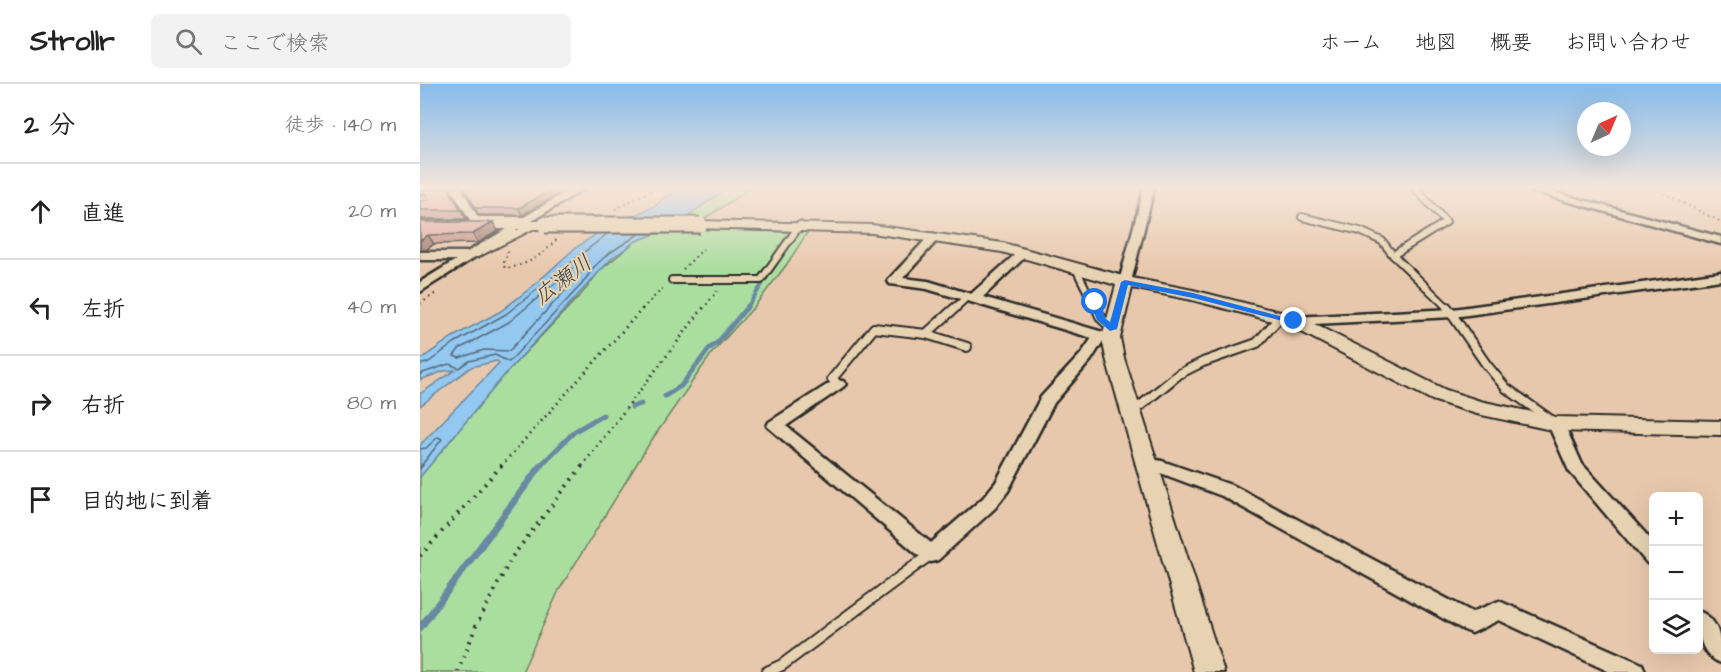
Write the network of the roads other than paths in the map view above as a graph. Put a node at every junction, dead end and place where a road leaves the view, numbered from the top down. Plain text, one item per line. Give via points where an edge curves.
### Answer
1 (472, 215) edge
2 (534, 215) edge
3 (1142, 215) edge
4 (1440, 215) edge
5 (1626, 215) edge
6 (1302, 218) dead end
7 (420, 225) edge
8 (539, 225) junction
9 (800, 225) junction
10 (512, 229) dead end
11 (934, 237) junction
12 (1721, 241) edge
13 (1023, 253) junction
14 (1393, 255) junction
15 (420, 256) edge
16 (469, 256) junction
17 (1080, 270) junction
18 (1721, 276) edge
19 (672, 280) road end
20 (1125, 282) junction
21 (420, 288) edge
22 (971, 297) junction
23 (1453, 313) junction
24 (1287, 319) junction
25 (1107, 331) junction
26 (926, 334) junction
27 (967, 347) dead end
28 (838, 384) joint
29 (1130, 406) junction
30 (1556, 424) junction
31 (1721, 428) edge
32 (1145, 464) junction
33 (1649, 552) edge
34 (931, 554) junction
35 (1703, 627) edge
36 (1721, 653) edge
37 (767, 672) edge
38 (1209, 672) edge
39 (1634, 672) edge

1 - 2 street via 475,220 526,220
3 - 20 street
4 - 14 lane via 1446,222
5 - 12 street
6 - 14 lane via 1360,231 1382,241
7 - 8 street
8 - 9 street, bridge
8 - 16 lane
9 - 11 street
9 - 19 lane via 761,280
10 - 16 street
11 - 13 street
11 - 22 street via 894,281 928,285
13 - 17 street
13 - 22 street
14 - 23 lane
15 - 16 street
16 - 21 street
17 - 20 street
17 - 25 lane via 1078,273 1092,294
18 - 23 street
20 - 24 street
20 - 25 street
22 - 25 street
22 - 26 lane
23 - 24 street
23 - 30 lane via 1506,388
24 - 29 lane via 1257,343 1203,362 1179,374 1140,406
24 - 30 street via 1439,395
25 - 29 street
25 - 34 street via 1047,401 989,503
26 - 27 lane
26 - 28 lane via 874,328 832,379
28 - 34 street via 775,426
29 - 32 street
30 - 31 street
30 - 33 street via 1575,467
32 - 38 street
32 - 39 street via 1228,491 1472,623 1499,610
34 - 37 lane
35 - 36 street

